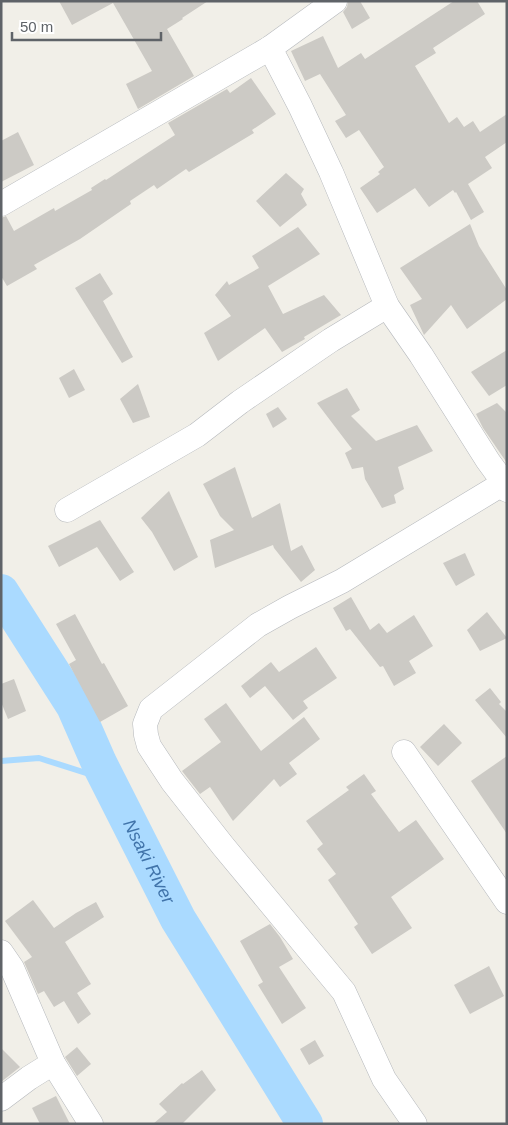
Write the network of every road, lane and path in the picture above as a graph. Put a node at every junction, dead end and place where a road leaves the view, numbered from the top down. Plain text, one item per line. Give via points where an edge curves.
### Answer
1 (335, 1) edge
2 (270, 48) junction
3 (1, 204) edge
4 (387, 306) junction
5 (505, 487) edge
6 (67, 510) dead end
7 (404, 752) dead end
8 (507, 902) edge
9 (1, 952) edge
10 (53, 1063) junction
11 (1, 1099) edge
12 (92, 1124) edge
13 (415, 1124) edge

1 - 2 street
2 - 3 street
2 - 4 street via 331,172
4 - 5 street
4 - 6 street via 331,340 197,435
5 - 13 street via 342,581 258,625 152,709 145,724 150,746 172,782 344,992 384,1079
7 - 8 street
9 - 10 street via 12,968
10 - 11 street
10 - 12 street

